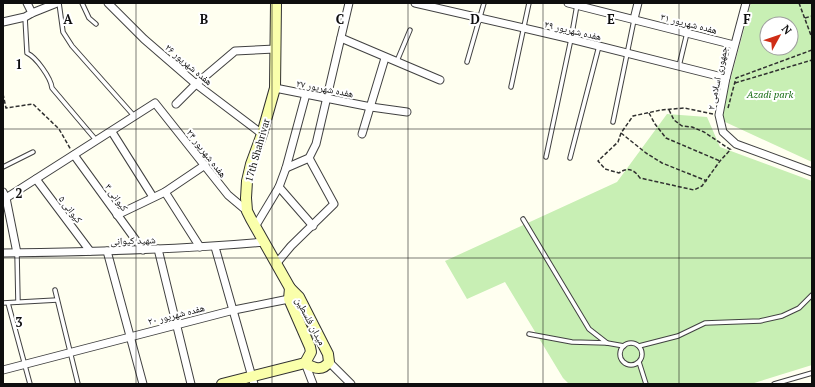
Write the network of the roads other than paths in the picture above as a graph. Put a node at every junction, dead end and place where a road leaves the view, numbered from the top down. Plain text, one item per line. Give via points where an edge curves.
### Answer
1 (28, 3) edge
2 (58, 3) edge
3 (82, 3) edge
4 (108, 3) edge
5 (276, 3) edge
6 (349, 3) edge
7 (415, 3) edge
8 (484, 3) edge
9 (530, 3) edge
10 (568, 3) edge
11 (638, 3) edge
12 (746, 3) edge
13 (576, 5) junction
14 (32, 13) junction
15 (25, 18) junction
16 (480, 18) junction
17 (634, 19) junction
18 (3, 22) edge
19 (96, 24) dead end
20 (525, 28) junction
21 (410, 30) dead end
22 (687, 33) junction
23 (341, 38) junction
24 (571, 39) junction
25 (734, 45) junction
26 (599, 46) junction
27 (275, 49) junction
28 (627, 53) junction
29 (385, 58) junction
30 (396, 62) junction
31 (467, 62) dead end
32 (679, 66) junction
33 (726, 78) junction
34 (440, 80) dead end
35 (196, 84) junction
36 (511, 87) dead end
37 (275, 88) junction
38 (306, 94) junction
39 (327, 98) junction
40 (176, 104) dead end
41 (371, 107) junction
42 (408, 112) dead end
43 (135, 117) junction
44 (612, 122) dead end
45 (112, 132) junction
46 (262, 134) junction
47 (362, 134) dead end
48 (96, 141) junction
49 (33, 152) dead end
50 (74, 155) junction
51 (546, 157) dead end
52 (309, 158) junction
53 (570, 158) dead end
54 (205, 165) junction
55 (3, 167) edge
56 (286, 168) junction
57 (812, 172) edge
58 (36, 179) junction
59 (279, 187) junction
60 (165, 192) junction
61 (5, 195) edge
62 (153, 198) junction
63 (247, 211) junction
64 (117, 215) junction
65 (523, 219) dead end
66 (313, 226) junction
67 (255, 227) junction
68 (264, 242) junction
69 (200, 247) junction
70 (215, 247) junction
71 (158, 249) junction
72 (143, 250) junction
73 (90, 251) junction
74 (107, 251) junction
75 (3, 253) edge
76 (17, 253) junction
77 (276, 264) junction
78 (290, 288) junction
79 (55, 290) dead end
80 (812, 295) edge
81 (289, 299) junction
82 (57, 300) junction
83 (18, 302) junction
84 (3, 303) edge
85 (8, 303) junction
86 (234, 310) junction
87 (176, 325) junction
88 (529, 334) dead end
89 (130, 337) junction
90 (607, 343) junction
91 (624, 346) junction
92 (639, 346) junction
93 (70, 353) junction
94 (329, 362) junction
95 (639, 362) junction
96 (25, 364) junction
97 (305, 364) junction
98 (3, 370) edge
99 (812, 373) edge
100 (253, 380) edge
101 (30, 384) edge
102 (78, 384) edge
103 (143, 384) edge
104 (191, 384) edge
105 (222, 384) edge
106 (312, 384) edge
107 (351, 384) edge
108 (646, 384) edge
109 (774, 384) edge

1 - 14 street
2 - 14 street
2 - 43 lane via 63,32 72,46
3 - 19 lane via 89,18
4 - 35 street, هفده شهریور ۲۶ via 144,39
5 - 27 street, 17th Shahrivar
6 - 23 street
7 - 16 street, هفده شهریور ۲۹
8 - 16 lane
9 - 20 lane
10 - 13 street, هفده شهریور ۳۱
11 - 17 street
12 - 25 street, جمهوری اسلامی ۲
13 - 17 street, هفده شهریور ۳۱
13 - 24 lane
14 - 15 street
15 - 18 street
15 - 48 lane via 27,53
16 - 20 street, هفده شهریور ۲۹
16 - 31 lane
17 - 22 street, هفده شهریور ۳۱
17 - 28 lane
20 - 24 street, هفده شهریور ۲۹
20 - 36 lane
21 - 30 lane
22 - 25 street, هفده شهریور ۳۱
22 - 32 lane
23 - 29 street
23 - 39 street
24 - 26 street, هفده شهریور ۲۹
24 - 51 lane
25 - 33 street, جمهوری اسلامی ۲
26 - 28 street, هفده شهریور ۲۹
26 - 53 lane
27 - 35 street via 235,51
27 - 37 street, 17th Shahrivar
28 - 32 street, هفده شهریور ۲۹
28 - 44 lane
29 - 30 street
29 - 41 street
30 - 34 street
32 - 33 street, هفده شهریور ۲۹
33 - 57 street, جمهوری اسلامی ۲ via 719,114 723,132 736,144
35 - 40 street
35 - 46 street, هفده شهریور ۲۶
37 - 38 street, هفده شهریور ۲۷
37 - 46 street, 17th Shahrivar
38 - 39 street, هفده شهریور ۲۷
38 - 56 street
39 - 41 street, هفده شهریور ۲۷
39 - 52 street via 316,144
41 - 42 street, هفده شهریور ۲۷
41 - 47 street
43 - 45 street
43 - 54 street, هفده شهریور ۲۴ via 155,104
45 - 48 street
45 - 62 street
46 - 63 street, 17th Shahrivar via 247,181
48 - 50 street
49 - 55 lane
50 - 58 street
50 - 64 street, کیوانی ۳
52 - 56 street
52 - 66 street via 334,204
54 - 60 street
54 - 63 street, هفده شهریور ۲۴ via 228,195
56 - 59 street
58 - 61 street
58 - 73 street, کیوانی ۵
59 - 66 street
59 - 67 street
60 - 62 street
60 - 69 street
61 - 76 street
62 - 64 street
63 - 67 street, 17th Shahrivar
64 - 72 street, کیوانی ۳
65 - 90 lane via 589,329
66 - 77 street
67 - 68 street, 17th Shahrivar
68 - 70 street, شهید کیوانی
68 - 77 street, 17th Shahrivar
69 - 70 street, شهید کیوانی
69 - 71 street, شهید کیوانی
70 - 86 street
71 - 72 street, شهید کیوانی
71 - 87 street
72 - 74 street, شهید کیوانی
73 - 74 street, شهید کیوانی
73 - 76 street, شهید کیوانی
74 - 89 street
75 - 76 street, شهید کیوانی
76 - 83 lane
77 - 78 street, 17th Shahrivar
78 - 81 street, میدان فلسطین
78 - 94 street, میدان فلسطین via 299,297 328,354
79 - 82 lane
80 - 92 lane via 799,308 782,316 760,321 705,323 678,336
81 - 86 street, هفده شهریور ۲۰
81 - 97 street, میدان فلسطین via 310,347 311,352
82 - 83 lane
82 - 93 lane
83 - 85 lane
84 - 85 lane
85 - 96 lane
86 - 87 street, هفده شهریور ۲۰
86 - 100 street
87 - 89 street, هفده شهریور ۲۰
87 - 104 street
88 - 90 lane via 572,342
89 - 93 street, هفده شهریور ۲۰
89 - 103 street
90 - 91 lane
91 - 92 lane via 631,343
91 - 95 lane via 620,354 623,361 631,365
92 - 95 lane via 642,354
93 - 96 street, هفده شهریور ۲۰
93 - 102 lane
94 - 97 street via 327,366 315,369
94 - 107 street
95 - 108 lane
96 - 98 street, هفده شهریور ۲۰
96 - 101 lane
97 - 100 street
97 - 106 street
99 - 109 lane
100 - 105 street

